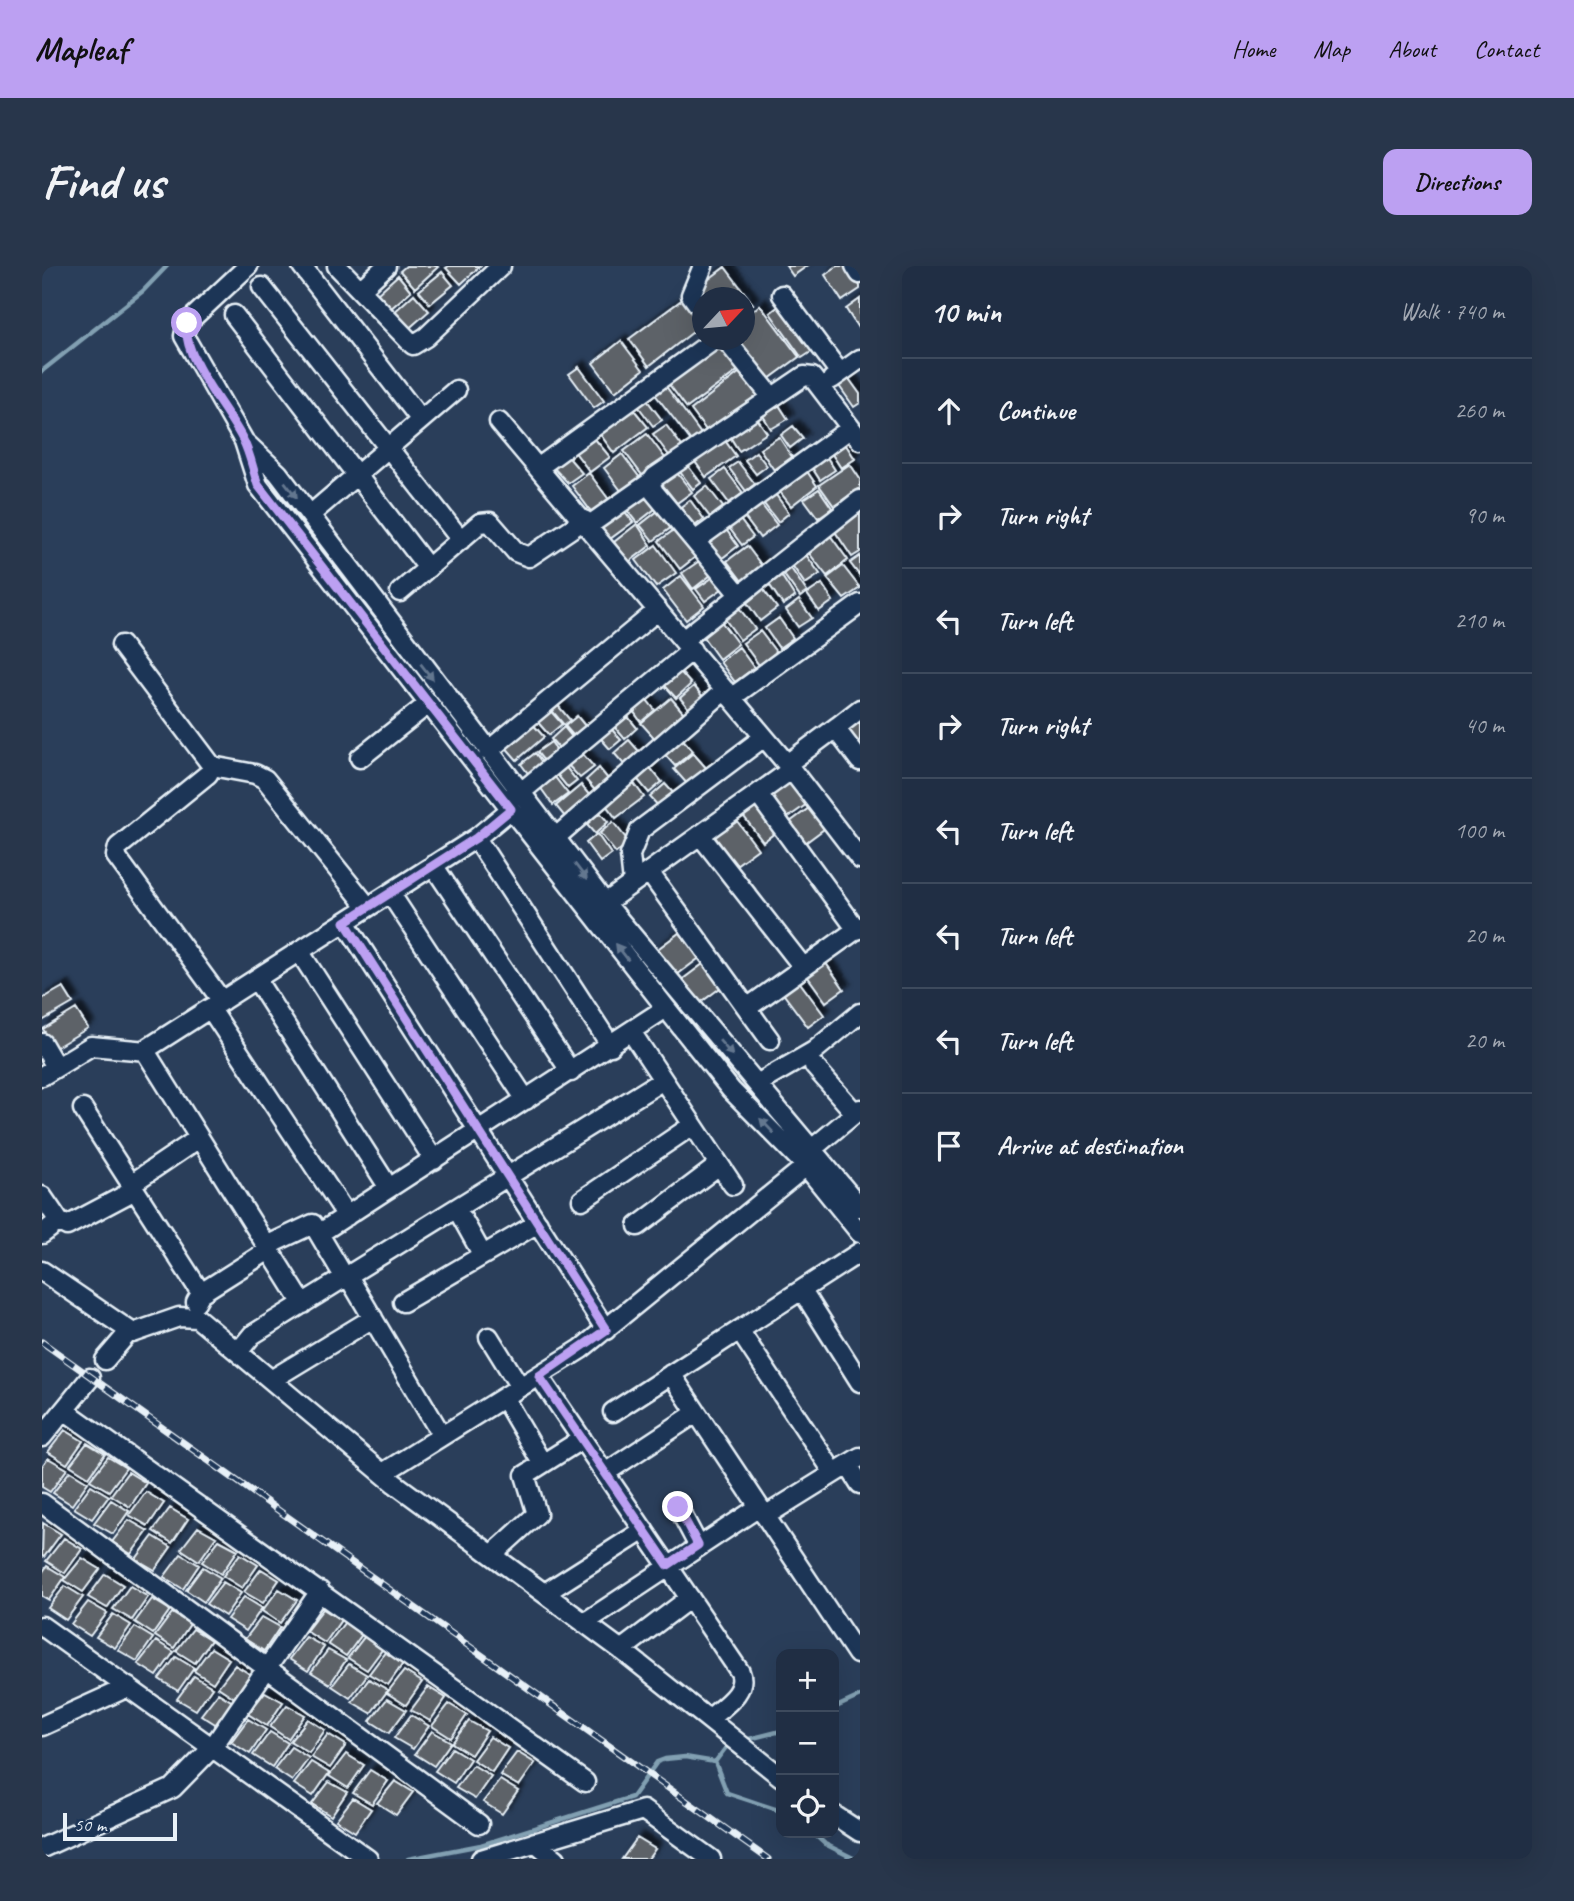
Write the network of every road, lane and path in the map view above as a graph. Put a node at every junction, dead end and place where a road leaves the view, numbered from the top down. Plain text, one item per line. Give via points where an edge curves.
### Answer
1 (248, 266) edge
2 (302, 266) edge
3 (337, 266) edge
4 (386, 266) edge
5 (501, 266) edge
6 (703, 266) edge
7 (855, 266) edge
8 (860, 274) edge
9 (262, 287) dead end
10 (694, 287) edge
11 (360, 290) junction
12 (782, 295) dead end
13 (234, 316) dead end
14 (700, 350) edge
15 (734, 350) edge
16 (860, 359) edge
17 (840, 373) junction
18 (820, 388) junction
19 (456, 390) dead end
20 (771, 396) junction
21 (421, 419) junction
22 (499, 422) dead end
23 (856, 434) edge
24 (244, 441) junction
25 (388, 448) junction
26 (539, 467) junction
27 (356, 476) junction
28 (652, 481) junction
29 (860, 500) edge
30 (310, 515) junction
31 (586, 523) junction
32 (461, 540) junction
33 (695, 541) junction
34 (428, 568) junction
35 (400, 592) dead end
36 (738, 593) junction
37 (860, 604) edge
38 (658, 610) junction
39 (121, 645) dead end
40 (687, 645) junction
41 (728, 694) junction
42 (428, 704) junction
43 (860, 709) edge
44 (838, 726) junction
45 (764, 737) junction
46 (488, 751) junction
47 (360, 758) dead end
48 (860, 761) edge
49 (212, 766) junction
50 (789, 767) junction
51 (758, 794) junction
52 (511, 800) junction
53 (700, 835) junction
54 (476, 838) junction
55 (555, 838) junction
56 (860, 859) edge
57 (433, 865) junction
58 (649, 872) junction
59 (633, 883) junction
60 (390, 893) junction
61 (606, 903) junction
62 (368, 907) junction
63 (345, 922) junction
64 (858, 928) edge
65 (299, 951) junction
66 (803, 967) junction
67 (256, 979) junction
68 (216, 1004) junction
69 (666, 1008) junction
70 (747, 1008) junction
71 (860, 1013) edge
72 (632, 1032) junction
73 (771, 1040) dead end
74 (42, 1043) edge
75 (611, 1046) junction
76 (146, 1051) junction
77 (814, 1066) dead end
78 (49, 1071) edge
79 (570, 1072) junction
80 (663, 1080) junction
81 (757, 1084) junction
82 (526, 1100) junction
83 (83, 1109) dead end
84 (858, 1111) edge
85 (693, 1125) junction
86 (480, 1130) junction
87 (199, 1138) junction
88 (806, 1158) junction
89 (434, 1160) junction
90 (719, 1165) junction
91 (509, 1177) junction
92 (733, 1185) dead end
93 (133, 1187) junction
94 (389, 1188) junction
95 (42, 1196) edge
96 (582, 1200) dead end
97 (860, 1208) edge
98 (457, 1209) junction
99 (346, 1216) junction
100 (59, 1220) junction
101 (538, 1223) junction
102 (638, 1226) dead end
103 (320, 1233) junction
104 (860, 1233) edge
105 (42, 1234) edge
106 (267, 1248) junction
107 (860, 1252) edge
108 (482, 1254) junction
109 (42, 1271) edge
110 (346, 1277) junction
111 (802, 1290) junction
112 (201, 1293) junction
113 (403, 1302) dead end
114 (303, 1304) junction
115 (193, 1317) junction
116 (373, 1318) junction
117 (606, 1330) junction
118 (739, 1330) junction
119 (129, 1332) junction
120 (489, 1337) dead end
121 (238, 1352) junction
122 (105, 1360) dead end
123 (671, 1374) junction
124 (539, 1376) junction
125 (90, 1378) dead end
126 (271, 1380) junction
127 (860, 1382) edge
128 (520, 1388) junction
129 (504, 1398) junction
130 (64, 1410) junction
131 (613, 1412) dead end
132 (696, 1413) junction
133 (442, 1436) junction
134 (42, 1437) edge
135 (582, 1439) junction
136 (542, 1463) junction
137 (847, 1465) edge
138 (383, 1473) junction
139 (605, 1473) junction
140 (860, 1483) edge
141 (42, 1503) edge
142 (678, 1507) dead end
143 (762, 1512) junction
144 (644, 1530) junction
145 (698, 1545) junction
146 (492, 1555) junction
147 (668, 1565) junction
148 (320, 1591) junction
149 (545, 1593) junction
150 (690, 1598) junction
151 (584, 1623) junction
152 (42, 1626) edge
153 (621, 1650) junction
154 (857, 1654) dead end
155 (267, 1667) junction
156 (128, 1687) junction
157 (709, 1719) junction
158 (42, 1726) edge
159 (212, 1748) junction
160 (779, 1775) edge
161 (585, 1782) dead end
162 (839, 1818) edge
163 (479, 1824) dead end
164 (860, 1832) edge
165 (535, 1842) junction
166 (42, 1848) edge
167 (510, 1855) edge
168 (368, 1859) edge
169 (481, 1859) edge
170 (556, 1859) edge
171 (712, 1859) edge

1 - 24 street via 187,323 184,337
2 - 21 street
3 - 11 street
4 - 11 street
5 - 11 street via 413,345
6 - 10 street
7 - 8 street
9 - 25 street
12 - 17 street
13 - 27 street
14 - 26 street
15 - 20 street
16 - 17 street
17 - 18 street
18 - 20 street via 812,377 804,376
18 - 23 street
19 - 21 street
20 - 28 street
21 - 25 street
22 - 26 street
23 - 33 street
24 -> 30 street via 278,473
24 - 42 street via 258,485
25 - 27 street
25 - 32 street
26 - 31 street
27 - 30 street
27 - 34 street
28 - 31 street
28 - 33 street via 654,492
29 - 36 street
30 -> 46 street
31 - 32 street via 529,557 516,552 490,522 480,523
31 - 38 street
32 - 34 street
33 - 36 street
34 - 35 street
36 - 40 street
37 - 41 street
38 - 40 street
38 - 46 street
39 - 49 street
40 - 41 street
40 - 52 street
41 - 45 street
41 - 55 street
42 - 47 street
42 - 52 street
43 - 44 street
44 - 48 street
44 - 50 street
45 - 50 street
45 - 59 street via 640,830 630,855
46 - 52 street
49 - 62 street via 265,779
49 - 68 street via 118,847 116,856
50 - 51 street
50 - 56 street
51 - 53 street
51 - 64 street
52 - 54 street
52 - 55 street
69 -> 52 street
53 - 58 street
53 - 66 street
54 - 57 street
54 - 75 street
55 -> 61 street
57 - 60 street
57 - 79 street
58 - 59 street
58 - 70 street
59 - 61 street
60 - 62 street
60 - 82 street
61 -> 81 street
62 - 63 street
63 - 65 street
63 - 86 street
64 - 66 street
65 - 67 street
65 - 89 street
66 - 70 street
67 - 68 street
67 - 94 street
68 - 76 street
68 - 99 street
69 - 72 street
88 -> 69 street via 732,1090
70 - 73 street
71 - 81 street via 814,1051
72 - 75 street
72 - 80 street
74 - 78 street
75 - 79 street
76 - 78 street via 91,1046
76 - 87 street
77 - 84 street
79 - 82 street
80 - 85 street
80 - 91 street
81 - 88 street
82 - 86 street
83 - 93 street
84 - 88 street
85 - 90 street
85 - 96 street
86 - 89 street
86 - 91 street
87 - 93 street
87 - 106 street
88 - 97 street
88 - 104 street
88 - 117 street
89 - 94 street
90 - 92 street
90 - 102 street
91 - 98 street
91 - 101 street
93 - 100 street via 71,1226
93 - 112 street
94 - 99 street
95 - 100 street
98 - 108 street
98 - 110 street
99 - 103 street
100 - 105 street
101 - 108 street
101 - 117 street
103 - 106 street via 310,1224
103 - 110 street
106 - 112 street
106 - 114 street
107 - 111 street
108 - 113 street
109 - 119 street
110 - 114 street
110 - 116 street
111 - 118 street
111 - 127 street
112 - 115 street
114 - 121 street via 252,1335
115 - 119 street
115 - 121 street
116 - 126 street
116 - 133 street
117 - 124 street
118 - 123 street
118 - 137 street
119 - 122 street
120 - 128 street
121 - 126 street
123 - 131 street
123 - 132 street
124 - 128 street
124 - 135 street
125 - 130 street
126 - 138 street
128 - 129 street
129 - 133 street
129 - 136 street
130 - 134 street
130 - 148 street
132 - 139 street
132 - 143 street
133 - 138 street
135 - 136 street
135 - 139 street
136 - 146 street via 524,1478 537,1508 536,1517
137 - 140 street
137 - 143 street
138 - 146 street
139 - 144 street
141 - 155 street
142 - 145 street
143 - 145 street
143 - 154 street
144 - 147 street
144 - 149 street
145 - 147 street
146 - 149 street
147 - 150 street
147 - 151 street
148 - 155 street
148 - 161 street
149 - 151 street
150 - 153 street
150 - 157 street via 743,1679 740,1690
151 - 153 street
152 - 156 street
153 - 157 street
155 - 159 street
155 - 163 street
156 - 158 street
156 - 159 street
157 - 160 street
159 - 166 street via 168,1792
159 - 168 street
162 - 164 street
165 - 167 street
165 - 170 street
165 - 171 street via 643,1810
167 - 169 street

